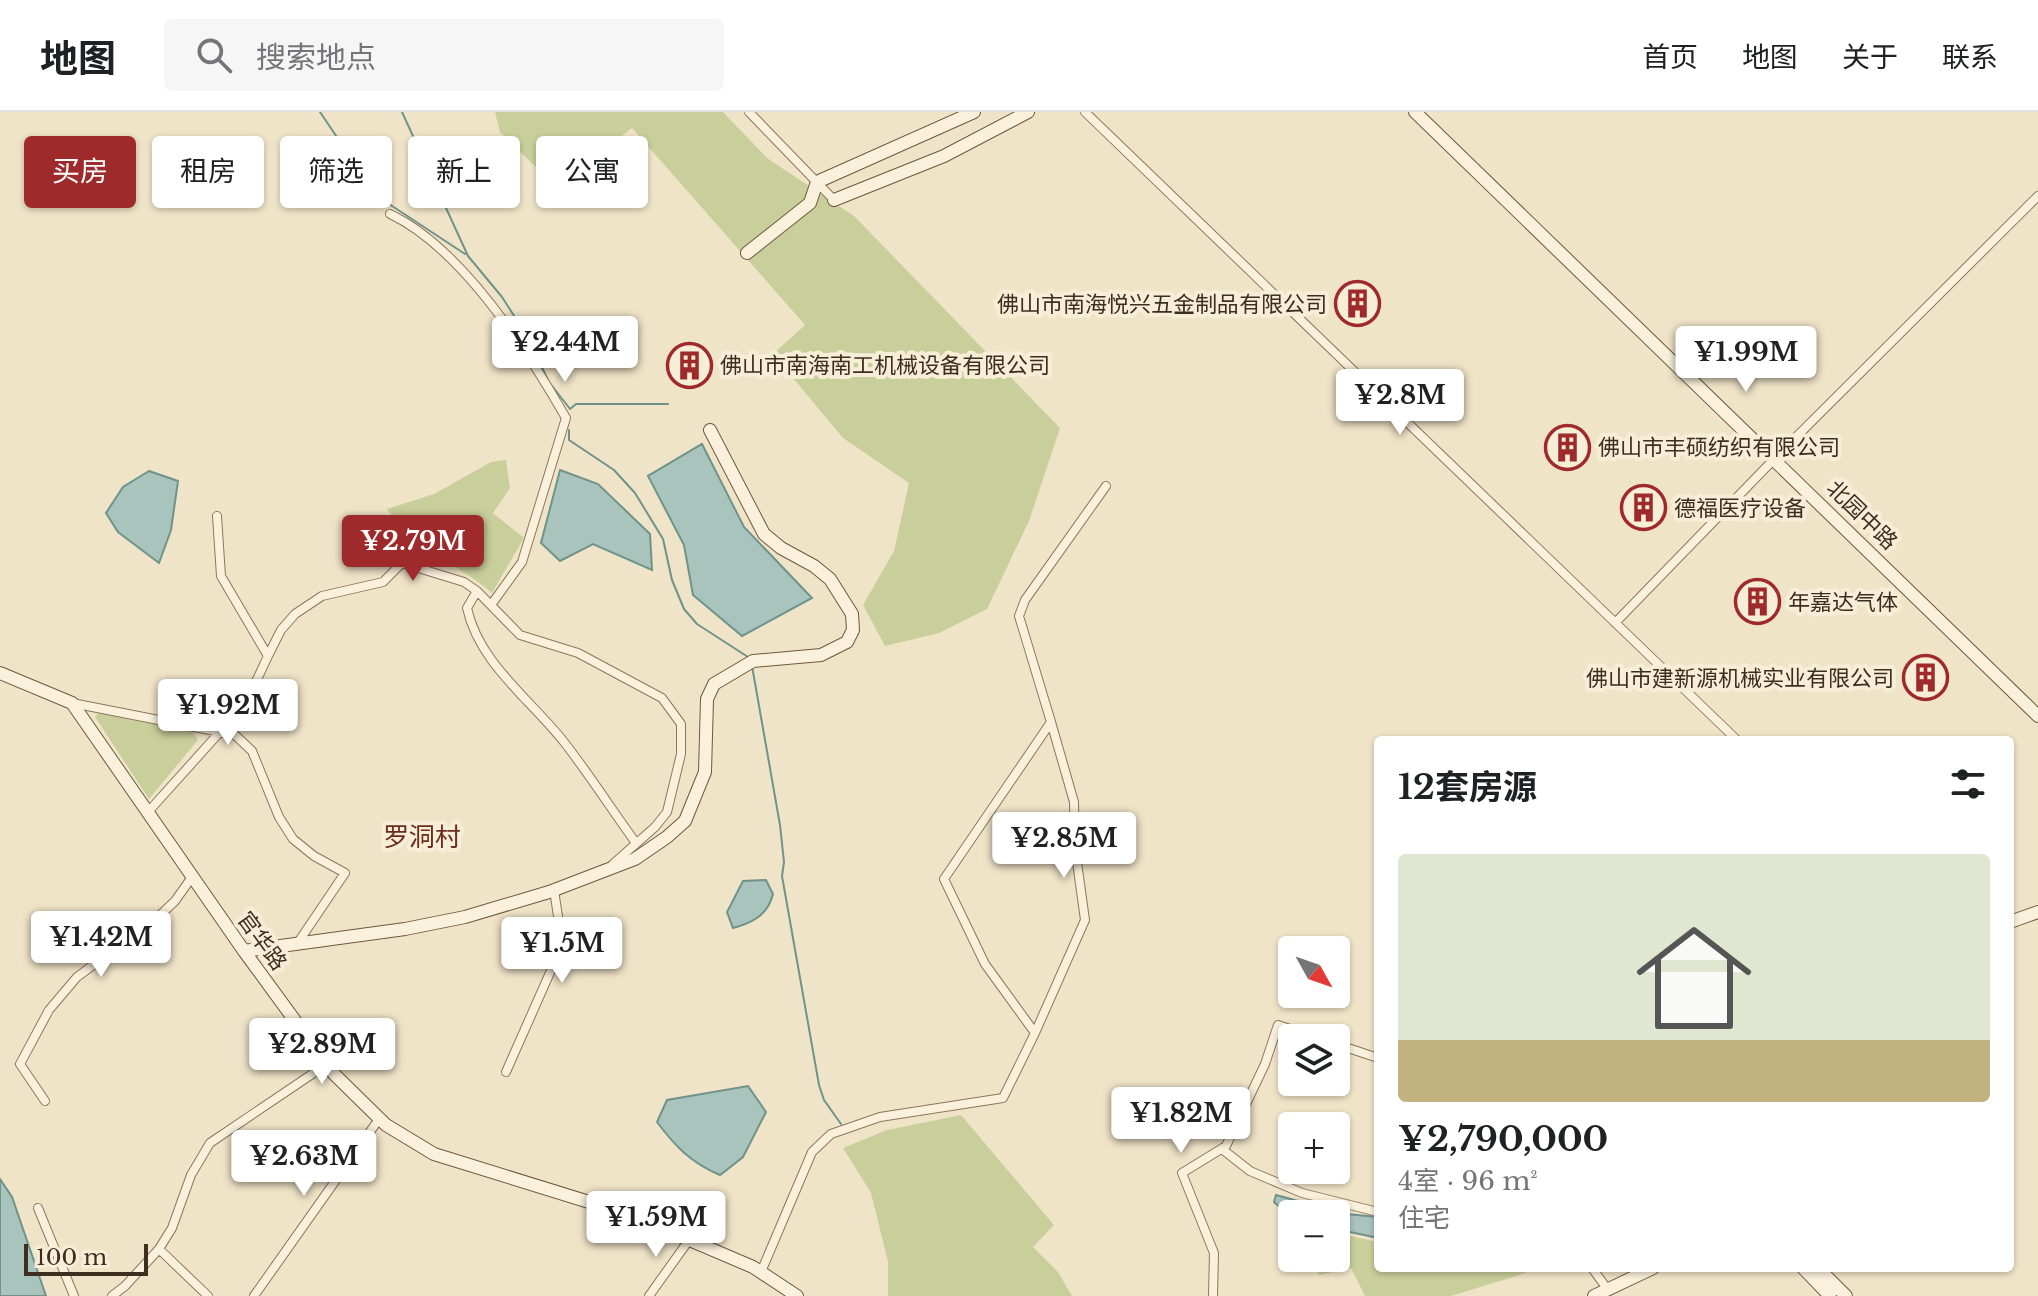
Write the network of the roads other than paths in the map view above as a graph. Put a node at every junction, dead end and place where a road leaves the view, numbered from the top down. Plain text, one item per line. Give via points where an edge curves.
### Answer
1 (749, 112) edge
2 (974, 112) edge
3 (1028, 112) edge
4 (1085, 112) edge
5 (1415, 112) edge
6 (1427, 112) edge
7 (817, 182) junction
8 (2038, 196) edge
9 (834, 200) joint
10 (390, 214) dead end
11 (747, 253) dead end
12 (710, 430) dead end
13 (1778, 455) junction
14 (1106, 486) dead end
15 (217, 516) dead end
16 (477, 591) junction
17 (491, 605) junction
18 (1615, 623) junction
19 (268, 656) junction
20 (0, 673) edge
21 (72, 703) junction
22 (2038, 704) edge
23 (2038, 716) edge
24 (1051, 722) junction
25 (219, 732) junction
26 (1733, 736) edge
27 (148, 812) junction
28 (636, 843) junction
29 (605, 870) junction
30 (192, 877) junction
31 (554, 890) junction
32 (2038, 912) edge
33 (2014, 921) edge
34 (297, 944) junction
35 (244, 951) junction
36 (1278, 1025) edge
37 (1035, 1033) junction
38 (1350, 1049) edge
39 (1374, 1057) edge
40 (327, 1064) junction
41 (506, 1072) dead end
42 (45, 1101) dead end
43 (379, 1119) junction
44 (1222, 1149) junction
45 (38, 1208) dead end
46 (1374, 1211) edge
47 (689, 1240) junction
48 (159, 1249) junction
49 (761, 1272) junction
50 (1595, 1272) edge
51 (1645, 1272) edge
52 (1807, 1272) edge
53 (1822, 1272) edge
54 (1608, 1290) junction
55 (74, 1296) edge
56 (112, 1296) edge
57 (208, 1296) edge
58 (254, 1296) edge
59 (649, 1296) edge
60 (797, 1296) edge
61 (1213, 1296) edge
62 (1594, 1296) edge
63 (1830, 1296) edge
64 (1846, 1296) edge

1 - 7 street
2 - 7 street
3 - 9 street via 944,156
4 - 18 street
5 - 13 street, 北园中路
6 - 13 street, 北园中路
7 - 9 street
7 - 11 street via 810,203
8 - 13 street
10 - 17 street via 435,241 493,305 566,418 522,562
12 - 29 street via 764,534 830,579 852,614 853,630 847,642 821,655 751,662 714,684 707,699 705,772 685,821 635,859
13 - 18 street
13 - 22 street, 北园中路
13 - 23 street, 北园中路
14 - 24 street via 1019,616
15 - 19 street via 221,576
16 - 17 street
16 - 19 street via 402,563 383,582 322,596 295,614
16 - 28 street via 467,608 471,627 490,659 537,708
17 - 28 street via 520,635 578,653 662,698 681,724 681,754 667,812
18 - 26 street
19 - 25 street via 246,703
20 - 21 street
21 - 25 street
21 - 27 street, 官华路
24 - 37 street via 1074,802 1085,920
24 - 37 street via 944,879 985,964
25 - 27 street
25 - 34 street via 235,735 252,751 293,839 345,873
27 - 30 street, 官华路
28 - 29 street
29 - 31 street
30 - 35 street, 官华路
30 - 42 street via 158,917 77,977 49,1010 20,1064
31 - 34 street via 465,917
31 - 41 street via 561,936 556,959
32 - 33 street
34 - 35 street
35 - 40 street, 官华路
36 - 44 street via 1265,1064
37 - 49 street via 1003,1098 880,1117 831,1134 812,1152
38 - 39 street
40 - 43 street, 官华路
40 - 48 street via 210,1143
43 - 47 street, 官华路 via 434,1154 631,1215
43 - 58 street
44 - 46 street via 1250,1171 1302,1193
44 - 61 street via 1182,1173 1214,1253
45 - 55 street
47 - 49 street, 官华路
47 - 59 street
48 - 56 street
48 - 57 street
49 - 60 street, 官华路
50 - 54 street
51 - 54 street
52 - 63 street
53 - 64 street
54 - 62 street

